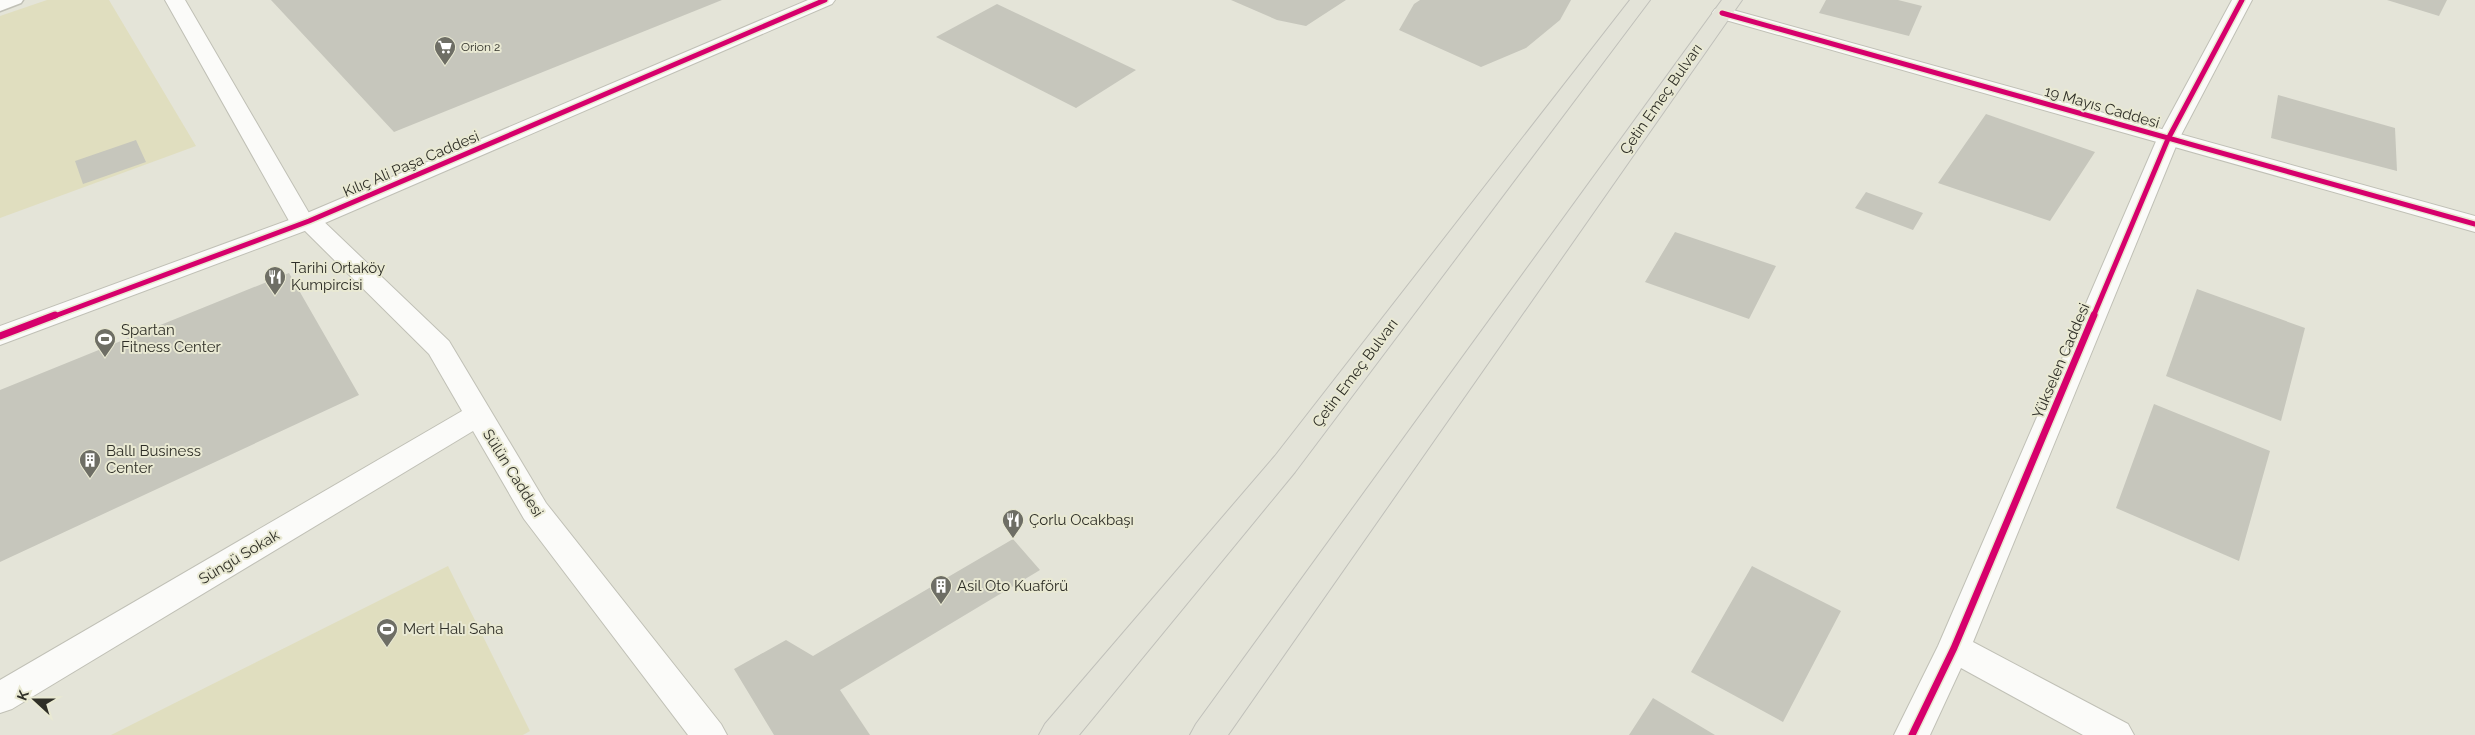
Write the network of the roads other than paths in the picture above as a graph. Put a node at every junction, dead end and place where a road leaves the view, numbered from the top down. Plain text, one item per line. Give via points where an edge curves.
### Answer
1 (15, 0) edge
2 (175, 0) edge
3 (825, 0) edge
4 (1640, 0) edge
5 (2242, 0) edge
6 (0, 6) edge
7 (1727, 7) edge
8 (2168, 139) junction
9 (305, 222) junction
10 (2475, 224) edge
11 (0, 336) edge
12 (477, 415) junction
13 (1954, 648) junction
14 (0, 698) edge
15 (709, 735) edge
16 (1057, 735) edge
17 (1208, 735) edge
18 (1912, 735) edge
19 (2116, 735) edge

1 - 6 lane
2 - 9 street, Sülün Caddesi
3 - 9 street, Kılıç Ali Paşa Caddesi
4 - 16 main road, Çetin Emeç Bulvarı via 1285,464
5 - 8 street, Yükselen Caddesi
7 - 8 street, 19 Mayıs Caddesi
7 - 17 main road, Çetin Emeç Bulvarı
8 - 10 street, 19 Mayıs Caddesi
8 - 13 street, Yükselen Caddesi
9 - 11 street, Kılıç Ali Paşa Caddesi
9 - 12 street, Sülün Caddesi via 439,348
12 - 14 street, Süngü Sokak
12 - 15 street, Sülün Caddesi via 534,510
13 - 18 street, Yükselen Caddesi
13 - 19 street

